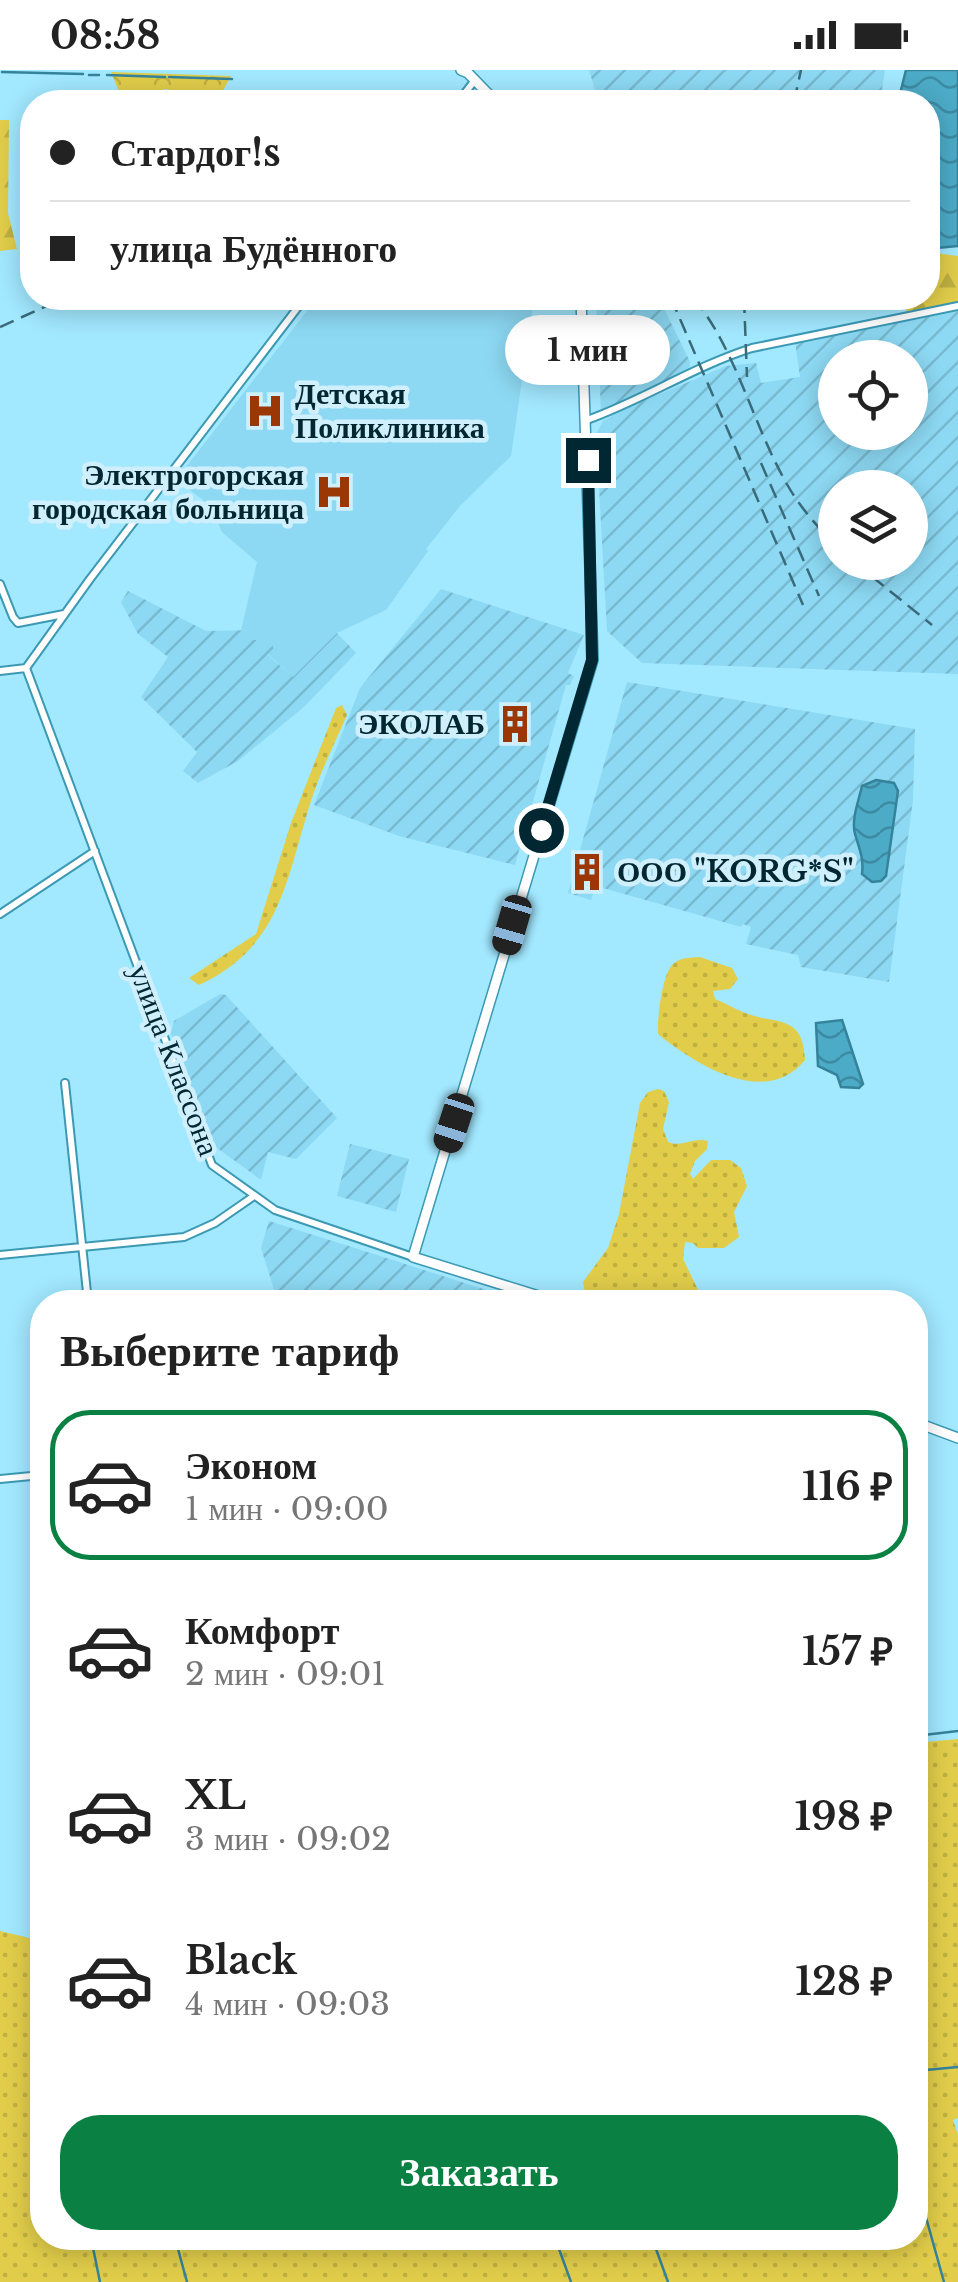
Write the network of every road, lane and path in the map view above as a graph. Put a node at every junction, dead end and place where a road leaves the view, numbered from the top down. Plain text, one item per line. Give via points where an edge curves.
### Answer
1 (461, 70) edge
2 (475, 80) junction
3 (467, 90) edge
4 (485, 90) edge
5 (296, 310) edge
6 (582, 310) edge
7 (938, 310) edge
8 (587, 420) junction
9 (0, 584) edge
10 (65, 614) junction
11 (26, 668) junction
12 (0, 671) edge
13 (95, 851) junction
14 (0, 914) edge
15 (66, 1082) dead end
16 (254, 1196) junction
17 (84, 1249) junction
18 (0, 1255) edge
19 (413, 1258) junction
20 (87, 1290) edge
21 (518, 1290) edge
22 (928, 1427) edge
23 (958, 1438) edge
24 (30, 1476) edge
25 (0, 1480) edge

1 - 2 street
2 - 3 street
2 - 4 street
5 - 10 street
6 - 8 street
7 - 8 street via 725,356
8 - 19 street via 592,660
9 - 10 street via 18,622
10 - 11 street
11 - 12 street
11 - 13 street, улица Классона
13 - 14 street
13 - 16 street, улица Классона via 212,1166
15 - 17 street
16 - 17 street via 184,1237
16 - 19 street, улица Классона via 275,1210
17 - 18 street
17 - 20 street
19 - 21 street, улица Классона
22 - 23 street
24 - 25 street

